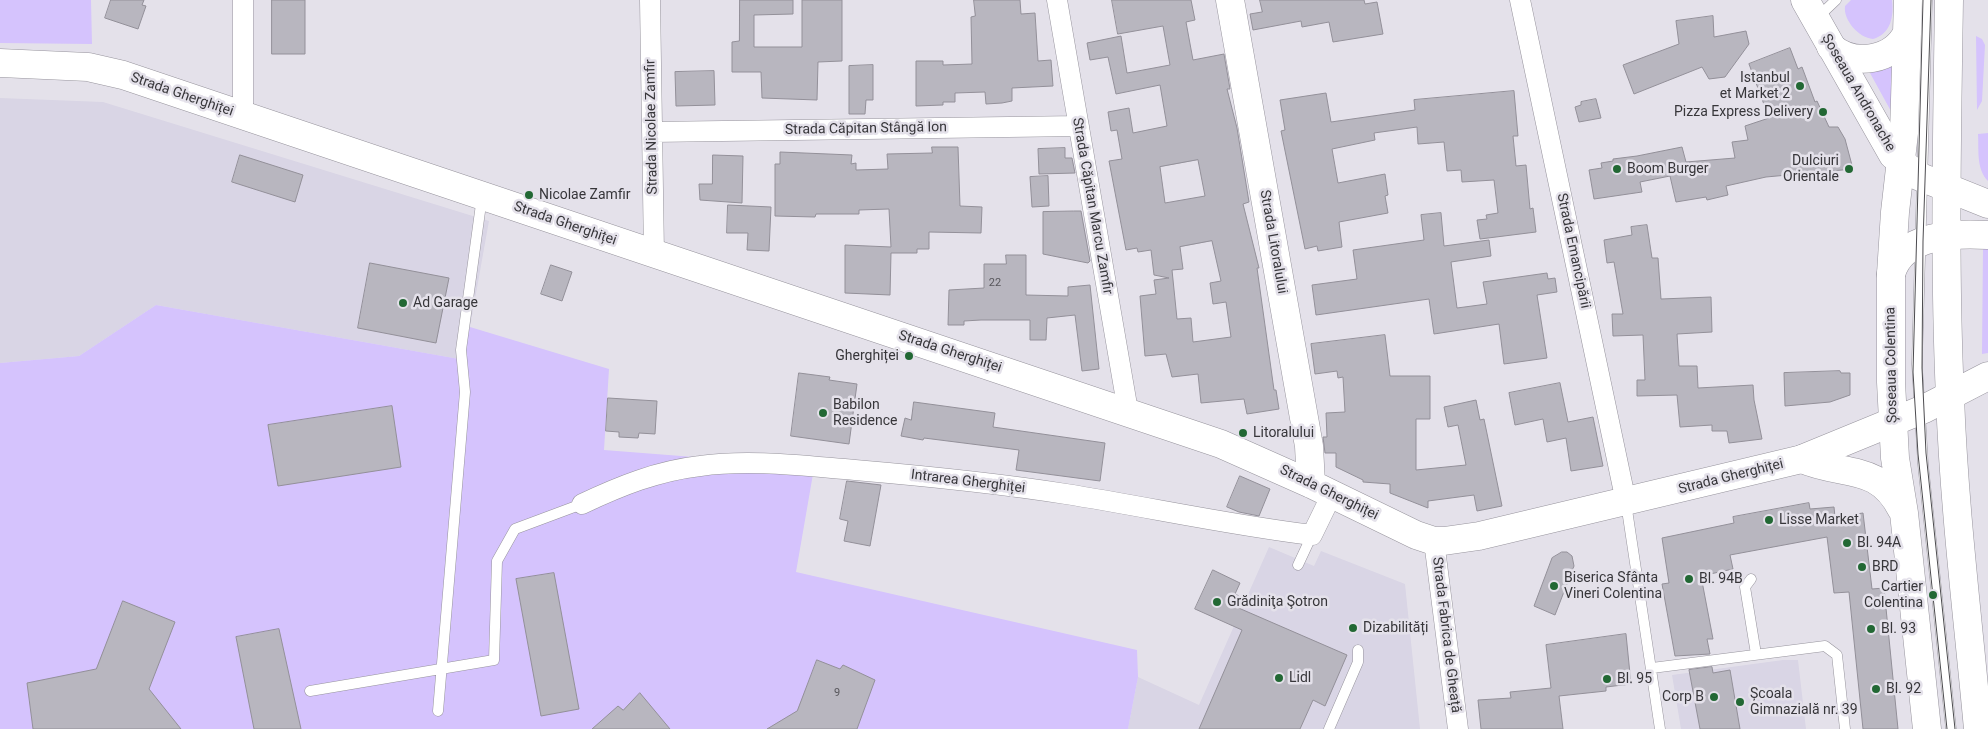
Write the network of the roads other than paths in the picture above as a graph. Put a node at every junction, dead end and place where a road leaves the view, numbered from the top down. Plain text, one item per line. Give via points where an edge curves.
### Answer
1 (243, 0) edge
2 (650, 0) edge
3 (1057, 0) edge
4 (1230, 0) edge
5 (1520, 0) edge
6 (1836, 0) edge
7 (1908, 0) edge
8 (1927, 0) edge
9 (1949, 0) edge
10 (1810, 10) edge
11 (1907, 33) junction
12 (1831, 47) junction
13 (0, 63) edge
14 (243, 116) junction
15 (1079, 126) junction
16 (652, 132) junction
17 (1911, 171) junction
18 (1947, 189) junction
19 (482, 196) junction
20 (1988, 204) edge
21 (1988, 234) edge
22 (1947, 237) junction
23 (1919, 242) junction
24 (654, 254) junction
25 (1892, 274) junction
26 (1988, 376) edge
27 (1950, 396) junction
28 (1128, 411) junction
29 (1919, 411) junction
30 (1893, 423) junction
31 (1802, 460) junction
32 (1321, 489) junction
33 (1626, 502) junction
34 (582, 504) joint
35 (1904, 513) junction
36 (1312, 535) junction
37 (1434, 541) junction
38 (1298, 565) dead end
39 (1751, 579) dead end
40 (1358, 650) dead end
41 (1756, 654) junction
42 (442, 668) junction
43 (1652, 668) junction
44 (310, 691) dead end
45 (438, 711) dead end
46 (1329, 729) edge
47 (1458, 729) edge
48 (1660, 729) edge
49 (1845, 729) edge
50 (1928, 729) edge
51 (1951, 729) edge
52 (1978, 729) edge

1 - 14 street
2 - 16 street, Strada Nicolae Zamfir
3 - 15 street, Strada Căpitan Marcu Zamfir
4 - 32 main road, Strada Litoralului via 1309,446
5 - 33 street, Strada Emancipării
6 - 10 lane
7 - 11 main road, Șoseaua Colentina
8 - 17 lane
9 - 18 main road
10 - 12 main road, Șoseaua Andronache
11 - 12 main road via 1891,51 1872,58 1847,56
11 - 17 main road, Șoseaua Colentina
12 - 17 main road, Șoseaua Andronache via 1882,138
13 - 14 main road, Strada Gherghiței via 68,65 105,70
14 - 19 main road, Strada Gherghiței
15 - 16 street, Strada Căpitan Stângă Ion
15 - 28 street, Strada Căpitan Marcu Zamfir
16 - 24 street, Strada Nicolae Zamfir
17 - 18 main road, Șoseaua Andronache
17 - 23 lane
17 - 25 main road, Șoseaua Colentina via 1895,212
18 - 20 main road, Șoseaua Andronache
18 - 22 main road
19 - 24 main road, Strada Gherghiței
19 - 42 lane via 462,350 465,392
21 - 22 main road
22 - 23 main road
22 - 27 main road
23 - 25 main road via 1902,252
23 - 29 lane
24 - 28 main road, Strada Gherghiței
25 - 30 main road, Șoseaua Colentina
26 - 27 main road, Strada Gherghiței
27 - 29 main road, Strada Gherghiței
27 - 52 main road
28 - 32 main road, Strada Gherghiței via 1238,451
29 - 30 main road, Strada Gherghiței
29 - 51 lane
30 - 31 main road, Strada Gherghiței
30 - 35 main road, Șoseaua Colentina
31 - 33 main road, Strada Gherghiței
31 - 35 main road via 1872,477 1890,490
32 - 36 street
32 - 37 main road, Strada Gherghiței
33 - 37 main road, Strada Gherghiței via 1479,536
33 - 43 lane
34 - 36 street, Intrarea Gherghiței via 651,475 701,465 752,464 899,474 1064,494
34 - 42 lane via 515,529 498,561 494,660
35 - 50 main road, Șoseaua Colentina
36 - 38 lane
37 - 47 street, Strada Fabrica de Gheață
39 - 41 lane via 1745,587
40 - 46 lane via 1358,662
41 - 43 lane
41 - 49 lane via 1821,645 1833,651
42 - 44 lane
42 - 45 lane
43 - 48 lane

